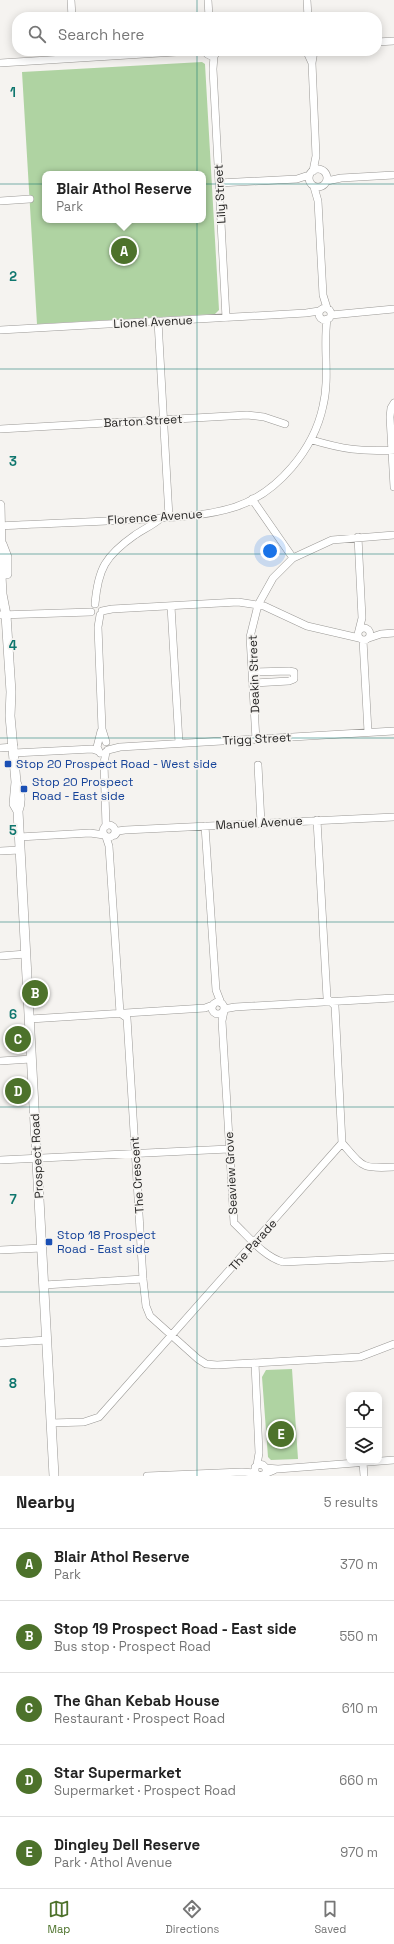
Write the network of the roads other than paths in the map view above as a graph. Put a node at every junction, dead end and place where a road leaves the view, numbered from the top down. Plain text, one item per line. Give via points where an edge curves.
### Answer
1 (71, 0) edge
2 (208, 0) edge
3 (307, 0) edge
4 (72, 12) edge
5 (209, 12) edge
6 (308, 12) edge
7 (394, 41) edge
8 (382, 42) edge
9 (65, 56) edge
10 (213, 56) edge
11 (311, 56) edge
12 (0, 63) edge
13 (316, 156) junction
14 (324, 171) junction
15 (394, 175) edge
16 (341, 178) junction
17 (316, 180) junction
18 (219, 183) junction
19 (30, 199) dead end
20 (0, 201) edge
21 (394, 309) edge
22 (324, 313) junction
23 (226, 318) junction
24 (158, 321) junction
25 (0, 330) edge
26 (394, 403) edge
27 (164, 420) junction
28 (285, 424) dead end
29 (0, 429) edge
30 (312, 440) junction
31 (393, 450) edge
32 (394, 487) edge
33 (252, 499) junction
34 (0, 505) edge
35 (165, 518) junction
36 (1, 526) junction
37 (394, 534) edge
38 (358, 537) junction
39 (2, 544) junction
40 (0, 556) edge
41 (293, 558) junction
42 (6, 605) junction
43 (258, 605) junction
44 (171, 606) junction
45 (96, 610) junction
46 (3, 615) edge
47 (394, 633) edge
48 (364, 635) junction
49 (253, 672) junction
50 (254, 683) junction
51 (394, 731) edge
52 (368, 732) junction
53 (256, 740) junction
54 (179, 743) junction
55 (103, 747) junction
56 (0, 748) edge
57 (14, 750) junction
58 (258, 765) dead end
59 (394, 816) edge
60 (317, 820) junction
61 (261, 823) junction
62 (205, 826) junction
63 (109, 831) junction
64 (19, 837) junction
65 (20, 850) junction
66 (0, 851) edge
67 (26, 954) junction
68 (0, 956) edge
69 (394, 998) edge
70 (329, 1001) junction
71 (219, 1008) junction
72 (120, 1013) junction
73 (30, 1019) junction
74 (31, 1059) junction
75 (0, 1061) edge
76 (342, 1143) junction
77 (229, 1149) junction
78 (135, 1153) junction
79 (37, 1158) junction
80 (0, 1160) edge
81 (394, 1167) edge
82 (255, 1243) junction
83 (42, 1248) junction
84 (0, 1250) edge
85 (394, 1257) edge
86 (143, 1279) junction
87 (44, 1285) junction
88 (172, 1336) junction
89 (47, 1340) junction
90 (0, 1343) edge
91 (394, 1344) edge
92 (255, 1363) junction
93 (51, 1423) junction
94 (394, 1460) edge
95 (382, 1461) edge
96 (346, 1463) edge
97 (364, 1464) edge
98 (260, 1471) edge
99 (54, 1476) edge
100 (147, 1476) edge
101 (157, 1476) edge
102 (364, 1476) edge

1 - 4 street
2 - 5 street
3 - 6 street
7 - 8 street
9 - 12 street
10 - 18 street, Lily Street
11 - 13 street, Florence Avenue
13 - 14 street, Florence Avenue
13 - 17 street, Florence Avenue
14 - 16 street
14 - 17 street
14 - 17 street, Florence Avenue
15 - 16 street
16 - 17 street
17 - 18 street
17 - 22 street, Florence Avenue
18 - 23 street, Lily Street
19 - 20 street
21 - 22 street, Lionel Avenue
22 - 23 street, Lionel Avenue
22 - 30 street, Florence Avenue via 328,374 323,407
23 - 24 street, Lionel Avenue
24 - 25 street, Lionel Avenue
24 - 27 street
26 - 31 street via 391,408
27 - 28 street, Barton Street via 247,415
27 - 29 street, Barton Street
27 - 35 street
30 - 31 street via 342,449 365,452
30 - 33 street, Florence Avenue via 280,480
31 - 32 street
33 - 35 street, Florence Avenue via 236,507 203,515
33 - 41 street
34 - 36 main road, Prospect Road
35 - 36 street, Florence Avenue
35 - 45 street via 136,534 110,556 97,582
36 - 39 main road, Prospect Road
37 - 38 street, Deakin Street
38 - 41 street, Deakin Street via 332,540
38 - 48 street
39 - 40 main road, Prospect Road
39 - 42 main road, Prospect Road via 6,557
40 - 42 main road, Prospect Road via 2,594
41 - 43 street, Deakin Street via 273,578
42 - 46 main road, Prospect Road
43 - 44 street via 238,602
43 - 48 street via 307,626 346,635
43 - 49 street, Deakin Street via 250,637
44 - 45 street
44 - 54 street
45 - 46 street
45 - 55 street
46 - 57 main road, Prospect Road
47 - 48 street
48 - 52 street
49 - 50 street, Deakin Street
49 - 50 street via 294,672 294,679 289,681
50 - 53 street, Deakin Street
51 - 52 street, Trigg Street
52 - 53 street, Trigg Street
53 - 54 street, Trigg Street
54 - 55 street, Trigg Street
55 - 57 street, Trigg Street via 85,750
55 - 63 street
56 - 57 street, Trigg Street
57 - 64 main road, Prospect Road via 14,804 18,811
58 - 61 street
59 - 60 street, Manuel Avenue
60 - 61 street, Manuel Avenue
60 - 70 street
61 - 62 street, Manuel Avenue
62 - 63 street, Manuel Avenue
62 - 71 street, Seaview Grove
63 - 64 street, Manuel Avenue
63 - 72 street
64 - 65 main road, Prospect Road
65 - 66 street
65 - 67 main road, Prospect Road
67 - 68 street
67 - 73 main road, Prospect Road
69 - 70 street
70 - 71 street
70 - 76 street via 335,1006
71 - 72 street
71 - 77 street, Seaview Grove via 222,1020
72 - 73 street
72 - 78 street, The Crescent via 127,1018
73 - 74 main road, Prospect Road
74 - 75 street
74 - 79 main road, Prospect Road
76 - 81 street via 360,1164 367,1168
76 - 82 street, The Parade
77 - 78 street
77 - 82 street, Seaview Grove via 234,1223
78 - 79 street
78 - 86 street, The Crescent
79 - 80 street
79 - 83 main road, Prospect Road
82 - 85 street, Seaview Grove via 277,1260 284,1262
82 - 88 street, The Parade
83 - 84 street
83 - 87 main road, Prospect Road
86 - 87 street
86 - 88 street, The Crescent via 146,1306 150,1316
87 - 89 main road, Prospect Road
88 - 92 street, The Crescent via 206,1364
88 - 93 street, The Parade via 99,1417 84,1422
89 - 90 street
89 - 93 main road, Prospect Road
91 - 92 street, The Crescent via 360,1357
92 - 98 street
93 - 99 main road, Prospect Road
94 - 95 street
96 - 98 street
97 - 102 street
98 - 101 street
100 - 101 street

